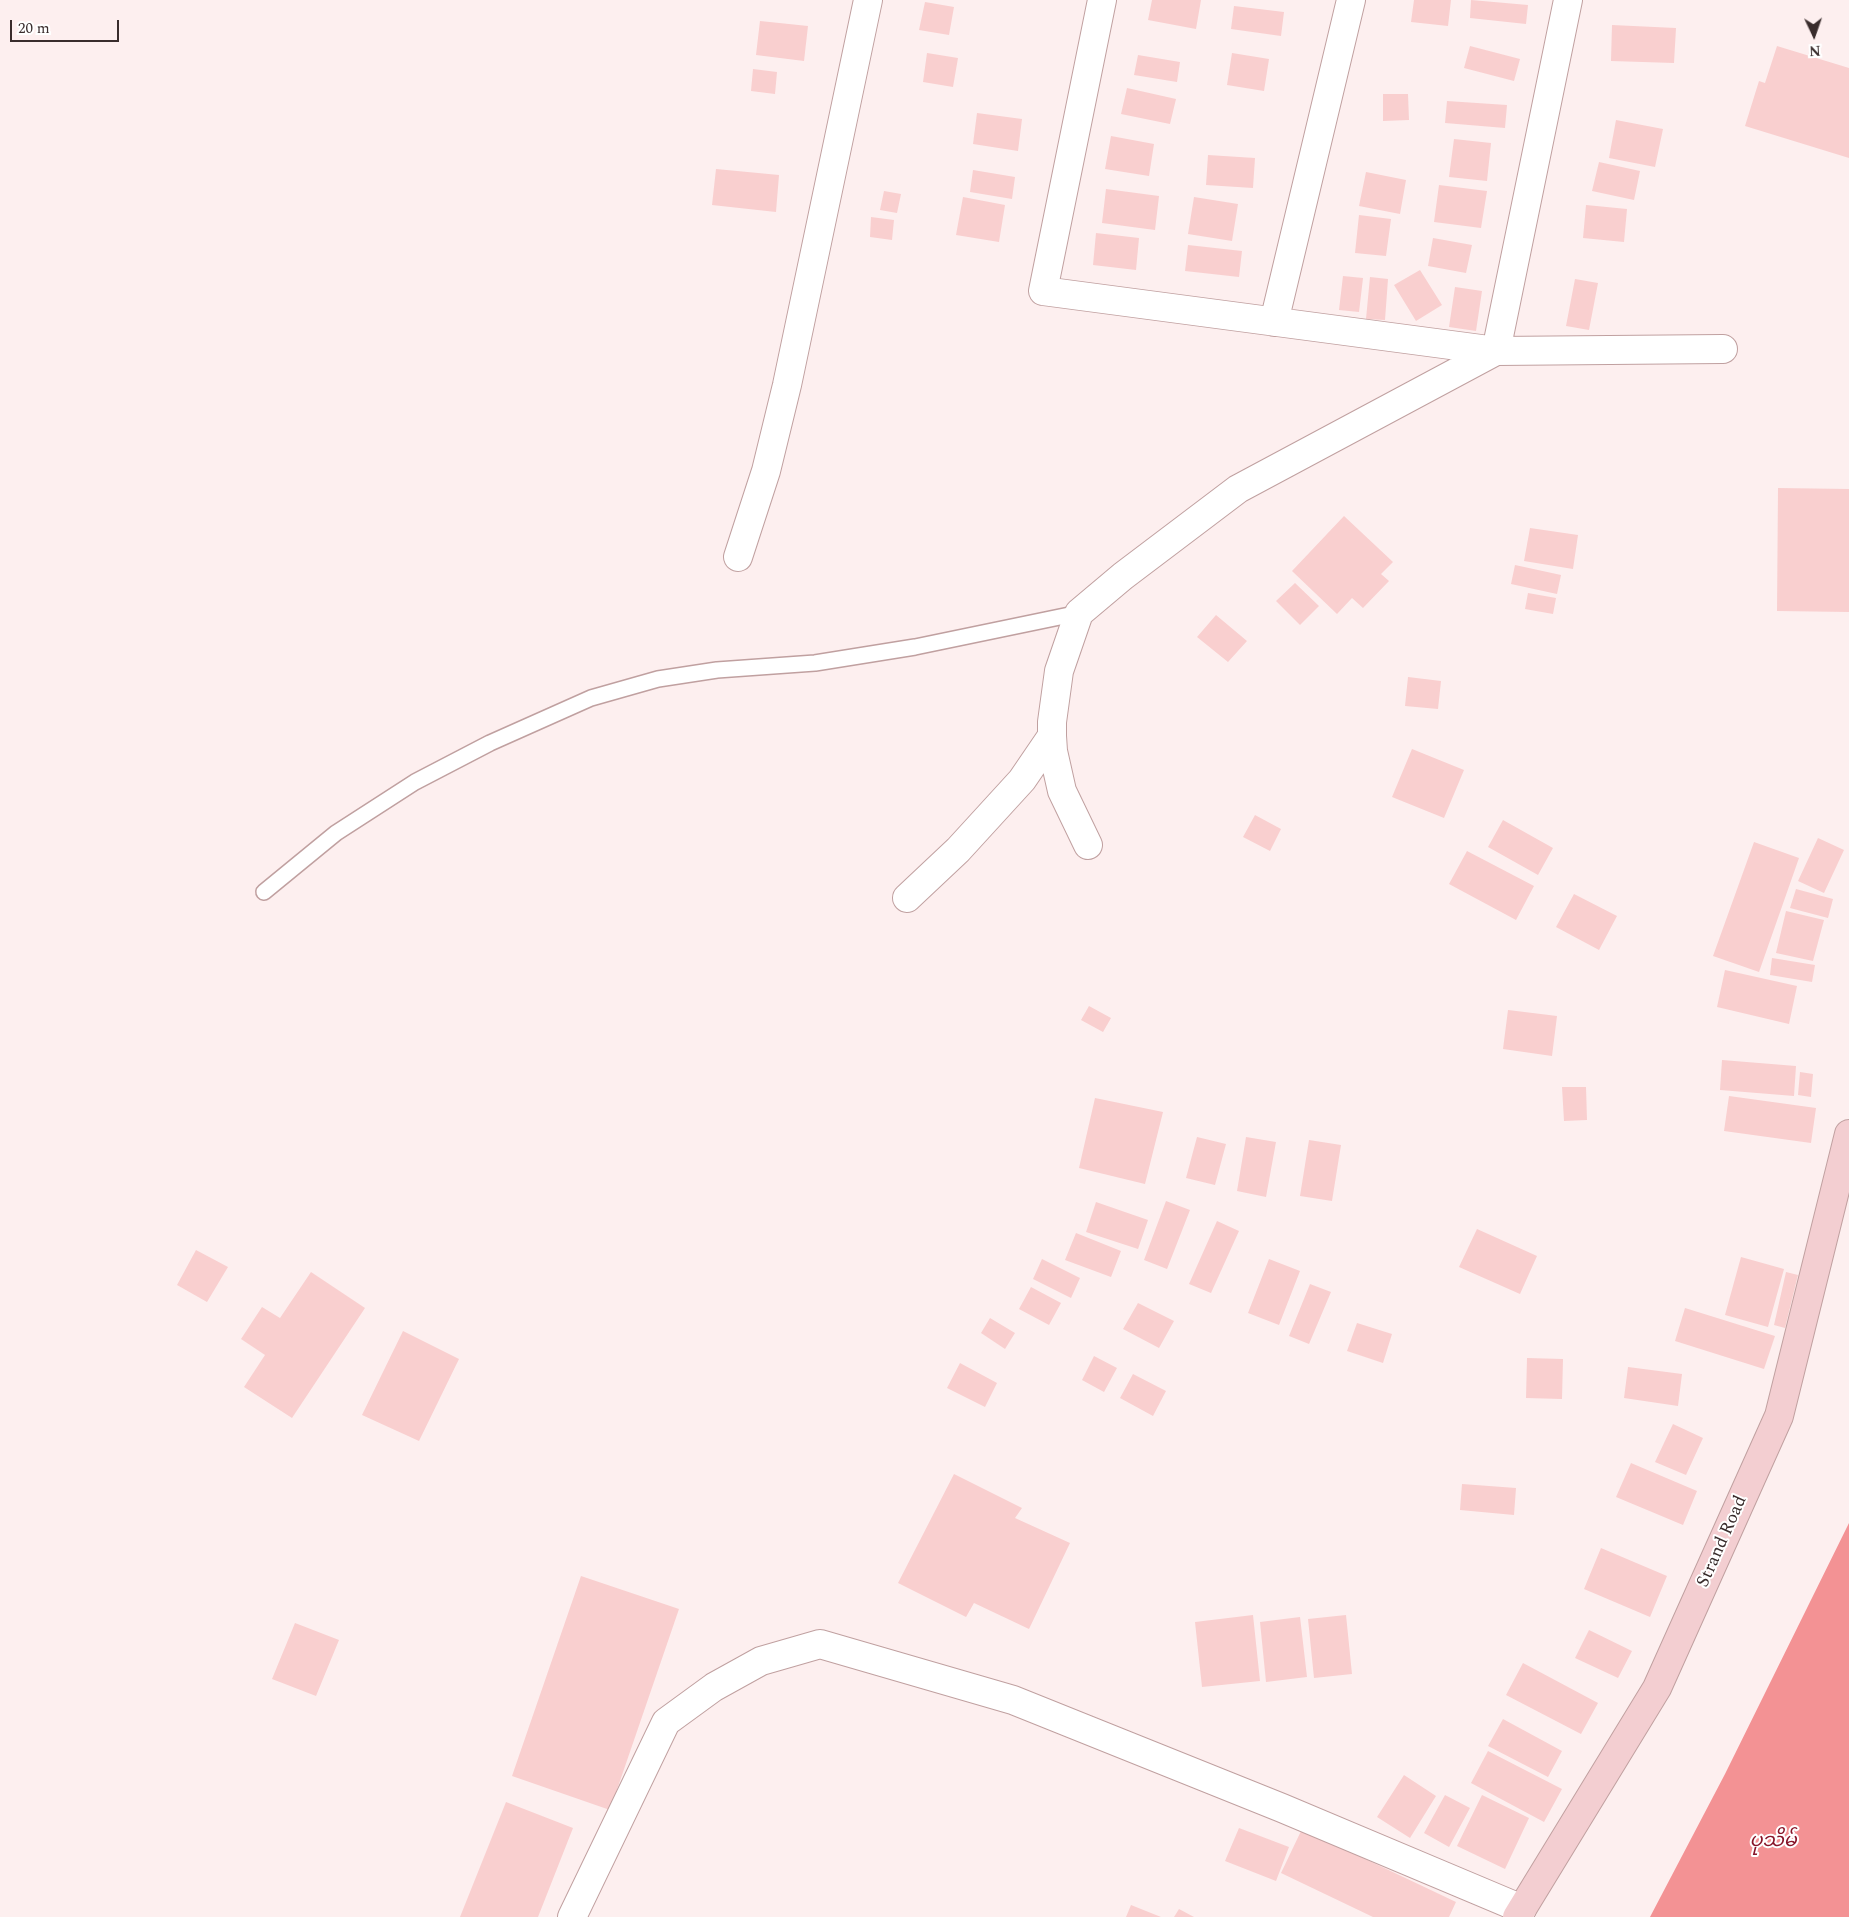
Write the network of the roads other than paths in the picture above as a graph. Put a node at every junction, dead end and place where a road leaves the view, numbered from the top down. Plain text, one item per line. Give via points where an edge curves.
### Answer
1 (868, 0) edge
2 (1102, 0) edge
3 (1351, 0) edge
4 (1568, 0) edge
5 (1274, 322) junction
6 (1723, 349) dead end
7 (1496, 350) junction
8 (738, 557) dead end
9 (1079, 613) junction
10 (1052, 736) junction
11 (1088, 845) dead end
12 (264, 892) dead end
13 (906, 898) dead end
14 (1849, 1134) edge
15 (1519, 1913) edge
16 (572, 1917) edge

1 - 8 street via 787,385 766,471
2 - 5 street via 1043,291
3 - 5 street
4 - 7 street
5 - 7 street
6 - 7 street
7 - 9 street via 1238,489
9 - 10 street via 1059,671
9 - 12 lane via 915,647 815,663 717,670 658,679 591,698 490,743 415,782 336,832
10 - 11 street via 1062,791
10 - 13 street via 1022,780 958,850
14 - 15 main road, Strand Road via 1779,1416 1657,1688
15 - 16 street via 1282,1808 1013,1700 820,1644 760,1661 714,1687 666,1722

